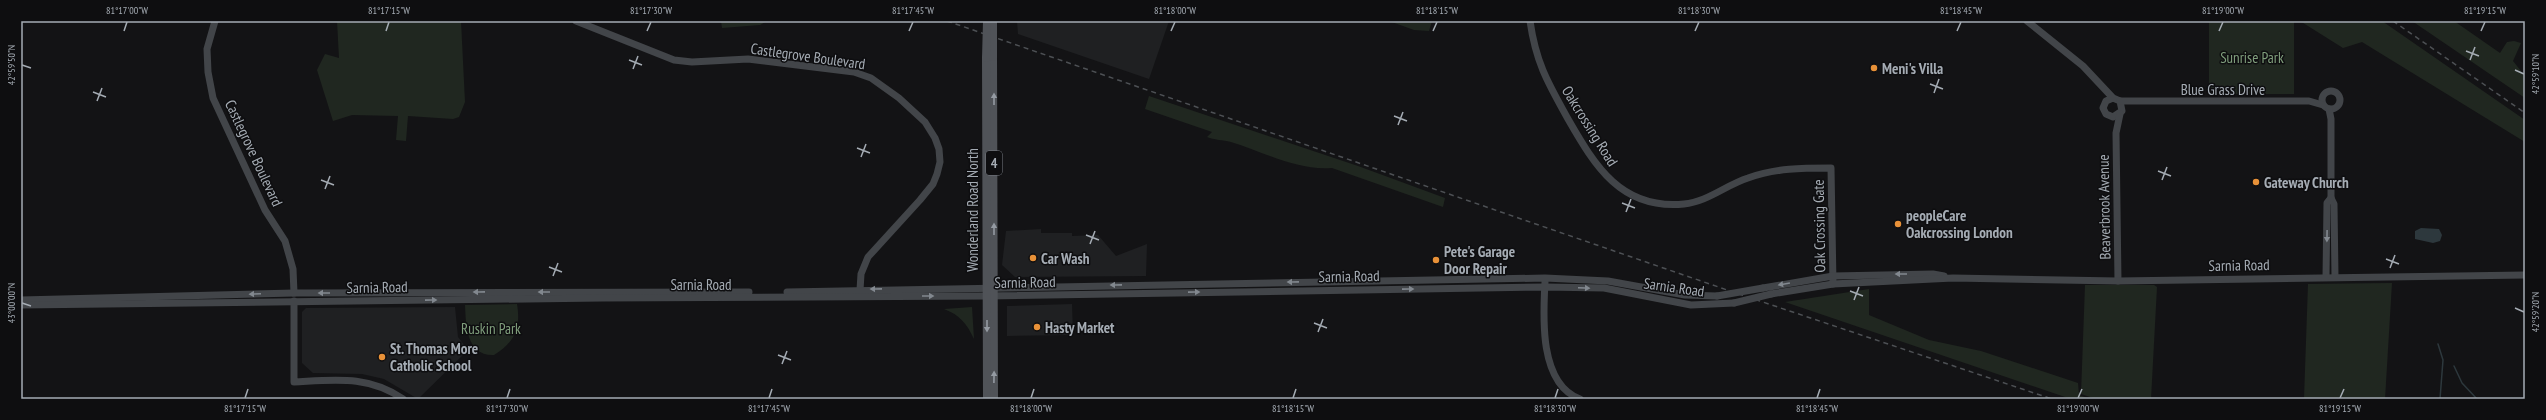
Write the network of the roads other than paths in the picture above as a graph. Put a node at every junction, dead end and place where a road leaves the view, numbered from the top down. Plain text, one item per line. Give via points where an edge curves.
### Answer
1 (215, 21) edge
2 (576, 21) edge
3 (987, 21) edge
4 (993, 21) edge
5 (1530, 21) edge
6 (2027, 21) edge
7 (990, 58) junction
8 (2105, 89) junction
9 (2323, 96) junction
10 (2117, 99) junction
11 (2106, 101) junction
12 (2309, 101) junction
13 (2137, 102) junction
14 (2328, 107) junction
15 (2121, 112) junction
16 (2110, 116) junction
17 (2116, 133) junction
18 (1831, 168) joint
19 (2331, 198) junction
20 (2525, 275) edge
21 (1833, 276) junction
22 (2326, 277) junction
23 (2334, 277) junction
24 (1545, 278) junction
25 (1953, 278) junction
26 (2118, 281) junction
27 (1833, 284) junction
28 (1545, 287) junction
29 (860, 290) junction
30 (991, 292) junction
31 (294, 293) junction
32 (21, 300) edge
33 (294, 301) junction
34 (21, 305) edge
35 (403, 399) edge
36 (987, 399) edge
37 (994, 399) edge
38 (1580, 399) edge

1 - 31 main road, Castlegrove Boulevard via 207,49 213,98 265,210 285,241 293,269
2 - 29 main road, Castlegrove Boulevard via 674,60 692,62 748,59 854,72 871,78 899,98 925,122 939,149 940,162 937,174 933,184 920,200 868,257 861,274
3 - 7 main road, Wonderland Road North / 4, bridge
4 - 7 main road, Wonderland Road North / 4, bridge
5 - 18 main road, Oakcrossing Road via 1533,44 1545,78 1585,148 1612,183 1636,198 1668,205 1685,204 1769,171 1784,168
6 - 8 main road via 2083,66
7 - 30 main road, Wonderland Road North / 4
8 - 10 main road
8 - 11 main road
9 - 12 main road, Blue Grass Drive
9 - 14 main road
9 - 14 main road via 2329,92 2338,95 2339,105
10 - 11 main road
10 - 13 main road, Blue Grass Drive
10 - 15 main road
11 - 16 main road, Beaverbrook Avenue via 2103,108
12 - 13 main road, Blue Grass Drive
12 - 14 main road, Blue Grass Drive
13 - 15 main road
14 - 19 main road via 2331,119
15 - 16 main road
15 - 17 main road, Beaverbrook Avenue
16 - 17 main road, Beaverbrook Avenue
17 - 26 main road, Beaverbrook Avenue
18 - 21 main road, Oak Crossing Gate
19 -> 22 main road via 2327,203
19 - 23 main road via 2334,204
20 - 23 main road, Sarnia Road
21 -> 24 main road, Sarnia Road, bridge via 1717,296 1685,295 1608,281
25 -> 21 main road, Sarnia Road via 1933,274
21 - 27 main road, Oak Crossing Gate
22 - 23 main road, Sarnia Road
22 - 26 main road, Sarnia Road
24 - 28 main road
24 -> 30 main road, Sarnia Road
25 - 26 main road, Sarnia Road
25 - 27 main road, Sarnia Road
28 -> 27 main road, Sarnia Road, bridge via 1604,288 1691,305 1734,303
30 -> 28 main road, Sarnia Road
28 - 38 main road via 1545,336 1550,367 1567,391
30 -> 29 main road, Sarnia Road
29 -> 31 main road, Sarnia Road
33 -> 30 main road, Sarnia Road
30 -> 36 main road, Wonderland Road North / 4
37 -> 30 main road, Wonderland Road North / 4
31 -> 32 main road, Sarnia Road
33 - 34 main road, Sarnia Road
33 - 35 main road via 294,382 357,380 377,384

